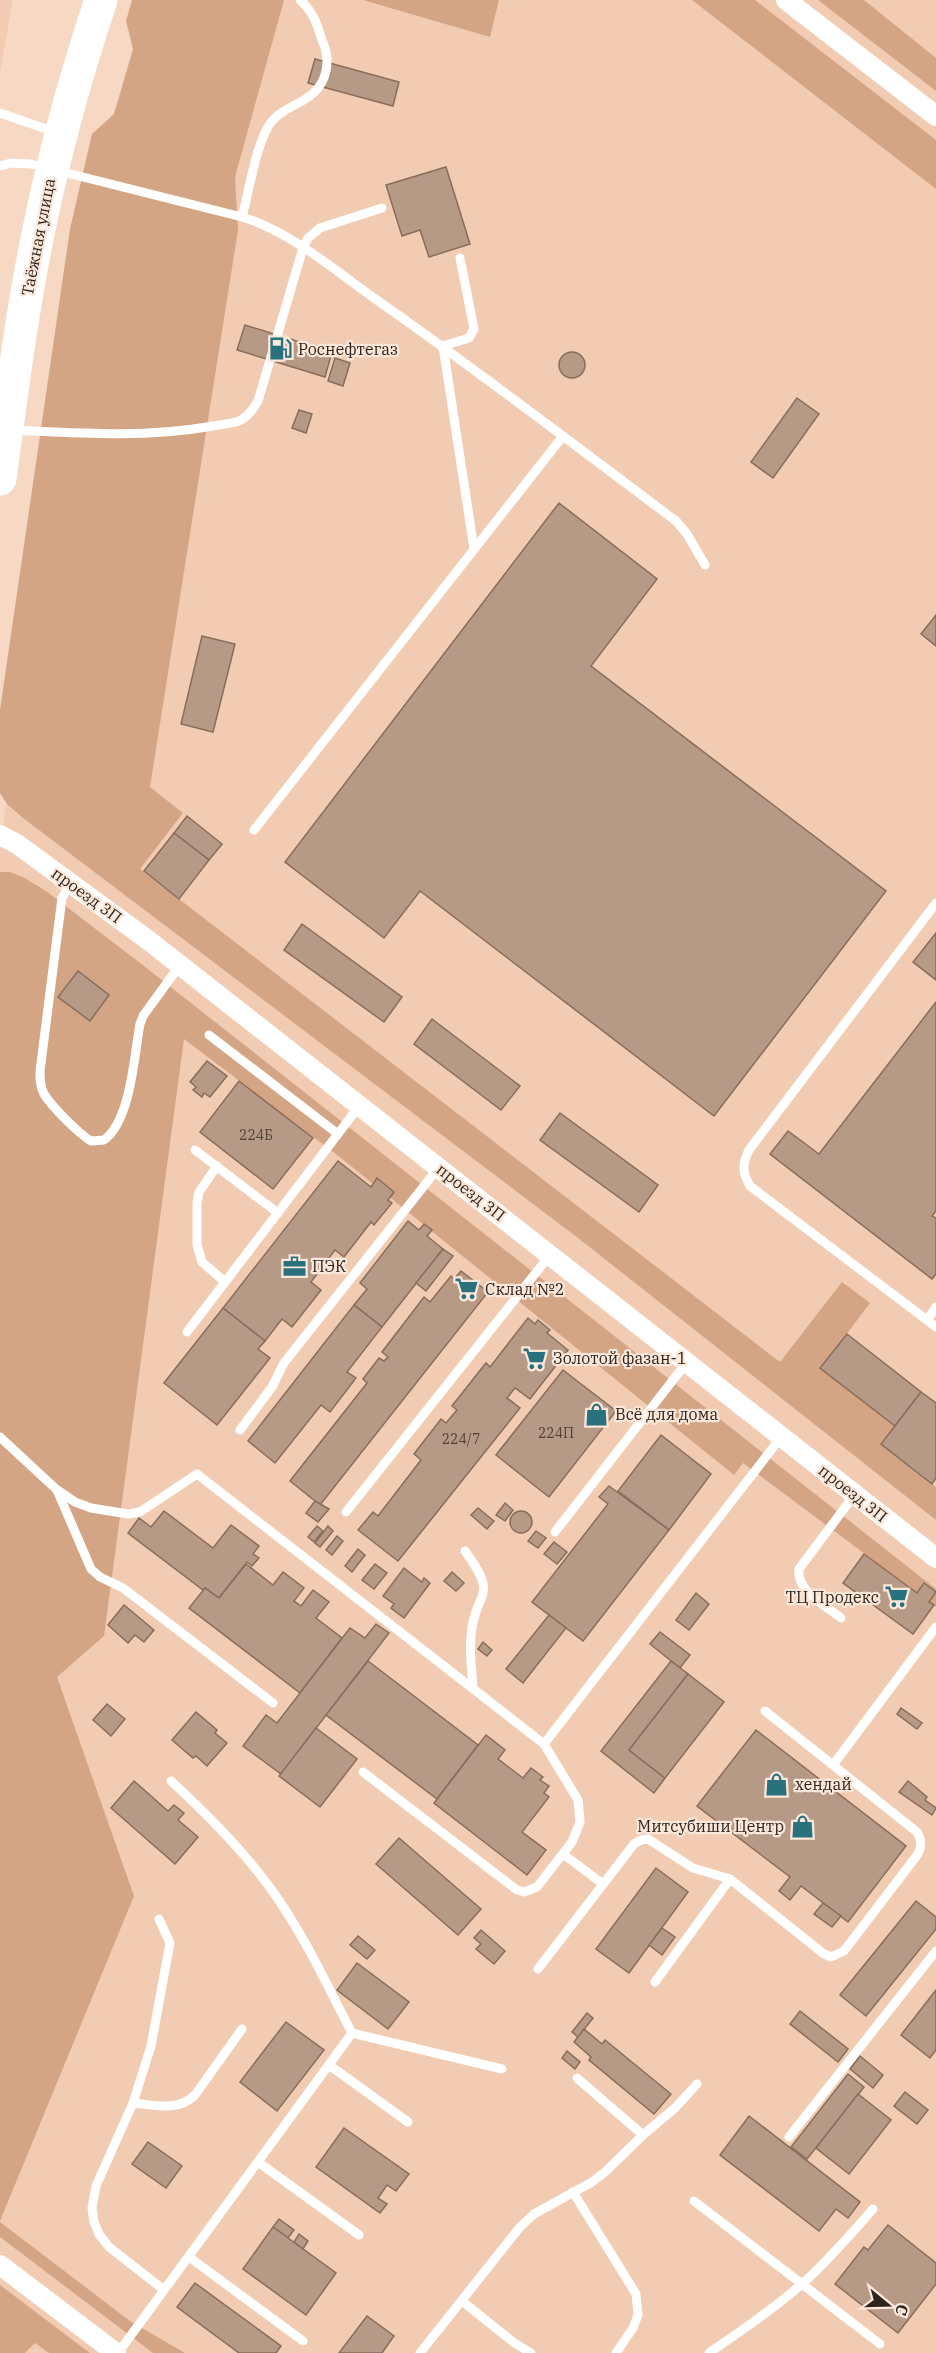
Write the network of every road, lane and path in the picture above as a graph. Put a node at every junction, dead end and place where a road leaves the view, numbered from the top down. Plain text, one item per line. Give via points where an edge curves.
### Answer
1 (101, 0) edge
2 (300, 0) edge
3 (786, 0) edge
4 (0, 113) edge
5 (936, 116) edge
6 (60, 134) junction
7 (0, 166) edge
8 (52, 169) junction
9 (382, 208) dead end
10 (242, 217) junction
11 (303, 248) junction
12 (460, 258) dead end
13 (443, 346) junction
14 (7, 430) junction
15 (563, 436) junction
16 (0, 479) edge
17 (474, 549) junction
18 (705, 565) dead end
19 (254, 830) dead end
20 (0, 835) edge
21 (71, 883) junction
22 (936, 903) edge
23 (180, 965) junction
24 (209, 1035) dead end
25 (360, 1105) junction
26 (338, 1134) junction
27 (195, 1150) dead end
28 (217, 1167) junction
29 (439, 1167) junction
30 (278, 1213) junction
31 (550, 1255) junction
32 (225, 1282) junction
33 (936, 1307) edge
34 (927, 1320) junction
35 (936, 1327) edge
36 (187, 1332) dead end
37 (687, 1362) junction
38 (240, 1430) dead end
39 (0, 1437) edge
40 (782, 1437) junction
41 (56, 1489) junction
42 (855, 1494) junction
43 (346, 1512) dead end
44 (555, 1532) dead end
45 (465, 1551) dead end
46 (936, 1558) edge
47 (841, 1618) dead end
48 (936, 1627) edge
49 (473, 1688) junction
50 (273, 1703) dead end
51 (765, 1711) dead end
52 (544, 1743) junction
53 (833, 1766) junction
54 (363, 1772) dead end
55 (171, 1782) dead end
56 (563, 1854) junction
57 (730, 1880) junction
58 (603, 1884) junction
59 (159, 1919) dead end
60 (936, 1952) edge
61 (538, 1969) dead end
62 (655, 1982) dead end
63 (242, 2029) dead end
64 (352, 2033) junction
65 (329, 2065) junction
66 (502, 2069) dead end
67 (577, 2078) dead end
68 (697, 2084) dead end
69 (133, 2103) junction
70 (408, 2122) dead end
71 (643, 2135) junction
72 (789, 2137) dead end
73 (258, 2162) junction
74 (573, 2192) junction
75 (694, 2201) dead end
76 (873, 2210) dead end
77 (359, 2235) dead end
78 (189, 2257) junction
79 (0, 2265) edge
80 (802, 2284) junction
81 (164, 2290) junction
82 (462, 2301) junction
83 (303, 2341) dead end
84 (880, 2344) dead end
85 (117, 2353) edge
86 (420, 2353) edge
87 (531, 2353) edge
88 (616, 2353) edge
89 (709, 2353) edge

1 - 6 highway, Таёжная улица
2 - 10 lane via 313,13 327,53 323,84 269,125
3 - 5 street
4 - 6 lane
6 - 8 highway, Таёжная улица
7 - 8 lane via 22,164
8 - 10 lane
8 - 14 highway, Таёжная улица via 22,323
9 - 11 lane via 320,228
10 - 11 lane via 276,230
11 - 13 lane
11 - 14 lane via 258,401 240,421 148,434
12 - 13 lane via 474,329 469,338
13 - 15 lane
13 - 17 lane
14 - 16 highway, Таёжная улица
15 - 17 lane
15 - 18 lane via 676,520
17 - 19 lane
20 - 21 street, проезд 3П
21 - 23 street, проезд 3П
21 - 23 lane via 62,898 59,916 41,1085 53,1105 91,1141 110,1136 119,1122 143,1016
22 - 34 lane via 749,1150 743,1173 750,1186
23 - 25 street, проезд 3П
24 - 26 lane
25 - 26 lane
25 - 29 street, проезд 3П
26 - 30 lane
27 - 28 lane
28 - 30 lane
28 - 32 lane via 199,1192 197,1245 202,1262
29 - 31 street, проезд 3П
29 - 38 lane via 284,1363 272,1387
30 - 32 lane
31 - 37 street, проезд 3П
31 - 43 lane
32 - 36 lane
33 - 34 lane
34 - 35 lane
37 - 40 street, проезд 3П
37 - 44 lane
39 - 41 lane
40 - 42 street, проезд 3П
40 - 52 lane
41 - 49 lane via 91,1508 128,1514 140,1512 197,1474
41 - 50 lane via 95,1574 123,1588
42 - 46 street, проезд 3П
42 - 47 lane via 798,1569 806,1590
45 - 49 lane via 480,1571 484,1588 471,1637
48 - 53 lane
49 - 52 lane
51 - 53 lane
52 - 56 lane via 581,1810 576,1833
53 - 57 lane via 921,1838 918,1854 844,1951 831,1957 824,1954
54 - 56 lane via 517,1890 524,1892 537,1887
55 - 64 lane via 218,1825 270,1888
56 - 58 lane
57 - 58 lane via 693,1868 648,1839 634,1844
57 - 62 lane
58 - 61 lane
59 - 69 lane via 167,1933 169,1952 151,2046
60 - 72 lane
63 - 69 lane via 187,2103 176,2107
64 - 65 lane
64 - 66 lane
65 - 70 lane
65 - 73 lane
67 - 71 lane
68 - 71 lane
69 - 81 lane via 96,2186 94,2222 109,2247
71 - 74 lane via 605,2172
73 - 77 lane
73 - 78 lane
74 - 82 lane via 534,2214 520,2227
74 - 88 lane via 636,2294 638,2315
75 - 80 lane
76 - 80 lane
78 - 81 lane
78 - 83 lane
79 - 85 street
80 - 84 lane
80 - 89 lane
81 - 85 lane
82 - 86 lane
82 - 87 lane

